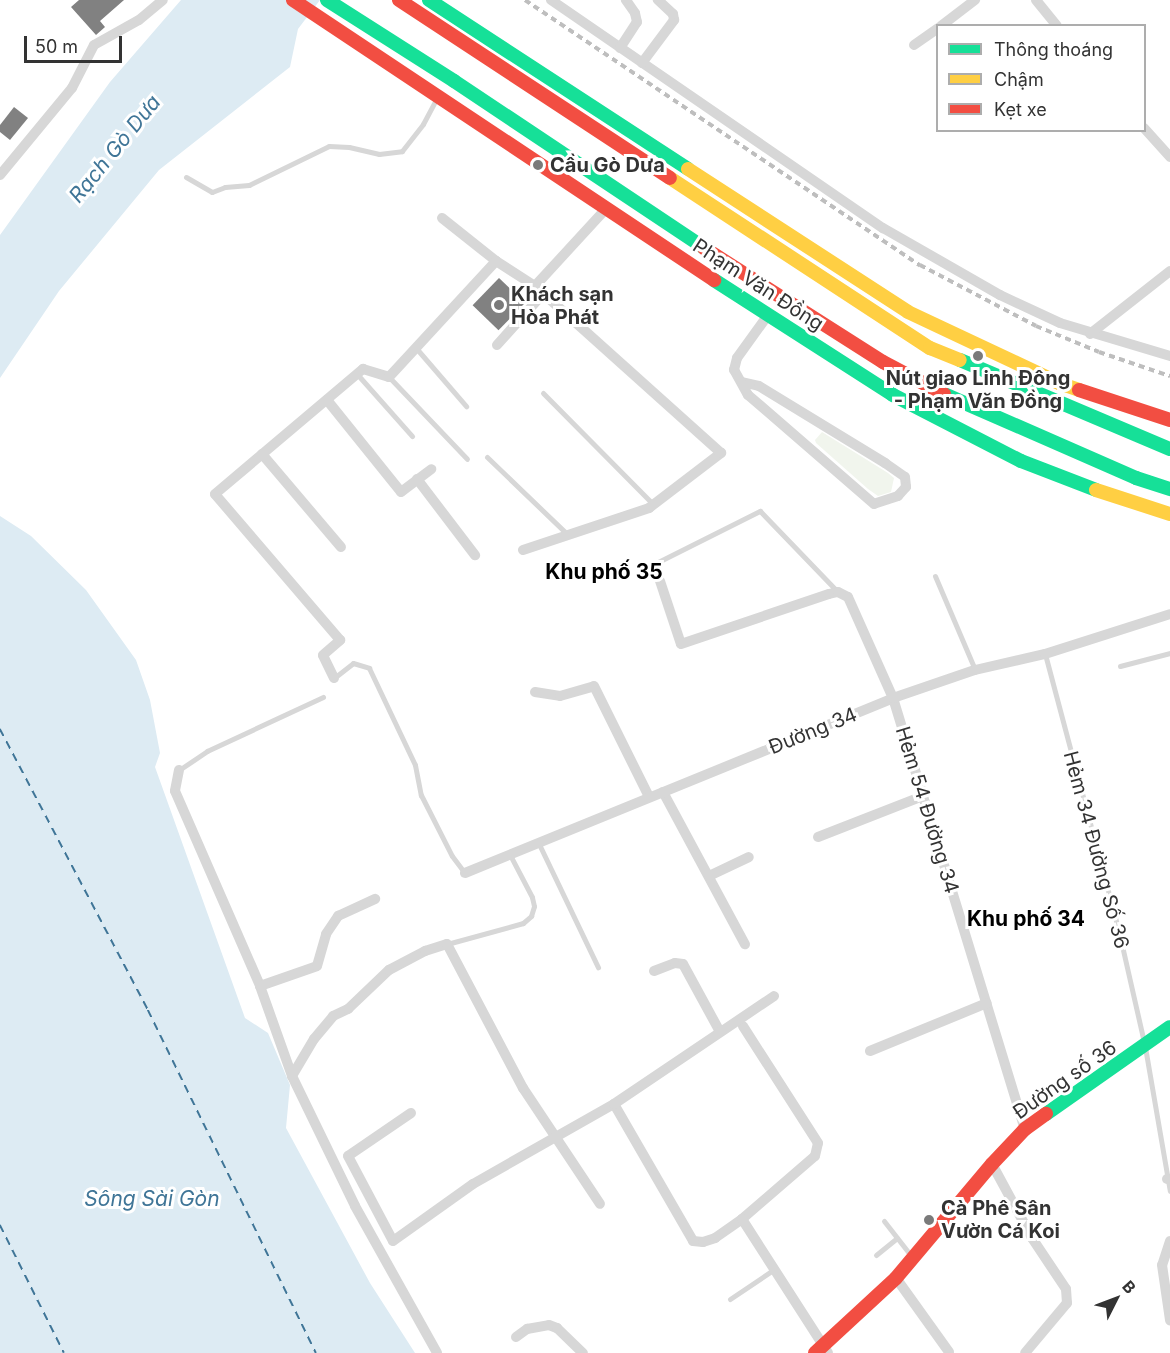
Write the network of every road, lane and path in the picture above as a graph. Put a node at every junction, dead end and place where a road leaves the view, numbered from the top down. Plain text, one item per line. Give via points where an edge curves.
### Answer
1 (163, 0) edge
2 (293, 0) edge
3 (327, 0) edge
4 (399, 0) edge
5 (429, 0) edge
6 (551, 0) edge
7 (626, 0) edge
8 (658, 0) edge
9 (975, 0) edge
10 (1037, 0) edge
11 (943, 24) edge
12 (1055, 24) edge
13 (936, 29) edge
14 (914, 45) dead end
15 (620, 48) junction
16 (642, 63) junction
17 (438, 96) junction
18 (1146, 130) edge
19 (1170, 157) edge
20 (0, 176) edge
21 (186, 177) dead end
22 (605, 210) junction
23 (442, 218) dead end
24 (496, 261) junction
25 (1170, 272) edge
26 (535, 286) junction
27 (543, 294) junction
28 (768, 315) junction
29 (1090, 334) junction
30 (497, 345) dead end
31 (416, 348) junction
32 (1170, 356) edge
33 (898, 370) junction
34 (357, 374) junction
35 (389, 377) junction
36 (742, 382) junction
37 (543, 393) dead end
38 (893, 395) junction
39 (327, 400) junction
40 (466, 406) dead end
41 (1170, 420) edge
42 (412, 436) dead end
43 (1170, 449) edge
44 (262, 454) junction
45 (487, 458) dead end
46 (467, 459) dead end
47 (431, 469) dead end
48 (1136, 478) junction
49 (417, 479) junction
50 (1170, 489) edge
51 (655, 505) junction
52 (1166, 513) edge
53 (1170, 524) edge
54 (568, 535) junction
55 (341, 547) dead end
56 (523, 550) dead end
57 (475, 555) dead end
58 (652, 565) dead end
59 (935, 576) dead end
60 (660, 581) dead end
61 (838, 592) junction
62 (1170, 614) edge
63 (1170, 653) edge
64 (1045, 654) junction
65 (1120, 666) dead end
66 (975, 670) junction
67 (334, 678) joint
68 (535, 692) dead end
69 (323, 697) dead end
70 (893, 698) junction
71 (179, 770) joint
72 (663, 792) junction
73 (923, 796) junction
74 (649, 797) junction
75 (818, 837) dead end
76 (538, 842) junction
77 (509, 854) junction
78 (749, 857) dead end
79 (465, 873) joint
80 (709, 876) junction
81 (375, 899) dead end
82 (447, 944) junction
83 (745, 944) dead end
84 (598, 967) dead end
85 (654, 970) dead end
86 (260, 986) junction
87 (774, 996) dead end
88 (987, 1003) junction
89 (742, 1026) dead end
90 (1170, 1027) edge
91 (720, 1032) junction
92 (1145, 1047) junction
93 (870, 1051) dead end
94 (292, 1076) junction
95 (614, 1104) junction
96 (411, 1113) dead end
97 (1025, 1129) junction
98 (554, 1136) junction
99 (992, 1164) junction
100 (1169, 1179) edge
101 (1170, 1191) edge
102 (600, 1204) dead end
103 (742, 1219) junction
104 (884, 1221) dead end
105 (897, 1238) junction
106 (1170, 1241) edge
107 (876, 1255) dead end
108 (913, 1258) junction
109 (773, 1270) junction
110 (896, 1278) junction
111 (730, 1299) dead end
112 (1170, 1320) edge
113 (516, 1336) dead end
114 (822, 1351) edge
115 (949, 1352) edge
116 (437, 1353) edge
117 (583, 1353) edge
118 (1025, 1353) edge

1 - 20 street via 139,20 94,45 72,88
2 - 17 main road, Phạm Văn Đồng
3 - 33 main road, Phạm Văn Đồng via 776,296
4 - 43 main road, Phạm Văn Đồng via 930,348
5 - 41 main road via 908,312 1059,383
6 - 15 street
7 - 15 street via 637,22
8 - 16 street via 674,20
9 - 11 street
10 - 12 street
13 - 14 street
15 - 16 street
16 - 29 street via 882,228 1000,295
17 - 21 lane via 402,151 379,154 329,146 249,185 212,192
17 - 22 main road, Phạm Văn Đồng
18 - 19 street
22 - 26 street
22 - 28 main road, Phạm Văn Đồng
23 - 24 street
24 - 26 street
24 - 31 street
25 - 29 street
26 - 27 street
27 - 30 street
27 - 51 street via 721,453
28 - 36 street via 737,358 734,370
28 - 38 main road, Phạm Văn Đồng
29 - 32 street
31 - 35 street
31 - 40 lane
33 - 38 main road
33 - 48 main road, Phạm Văn Đồng via 958,402
34 - 35 street via 363,369
34 - 39 street
34 - 42 lane
35 - 46 lane
36 - 36 street via 748,395 874,504 898,496 906,488 905,477 885,463 759,386
37 - 51 lane
38 - 52 main road, Phạm Văn Đồng via 1057,477
39 - 44 street
39 - 49 street via 401,492
44 - 55 street
44 - 67 street via 216,494 340,640 323,655
45 - 54 lane
47 - 49 street
48 - 50 main road, Phạm Văn Đồng
48 - 52 main road
49 - 57 street
51 - 54 street
52 - 53 main road
54 - 56 street
58 - 61 lane via 760,511
59 - 66 lane
60 - 61 street via 681,644
61 - 70 street, Hẻm 54 Đường 34 via 848,597
62 - 64 street, Đường 34
63 - 65 lane
64 - 66 street, Đường 34
64 - 92 lane, Hẻm 34 Đường Số 36 via 1118,928
66 - 70 street, Đường 34
67 - 79 lane via 353,663 369,668 415,765 421,795
68 - 74 street via 560,696 594,686
69 - 71 lane via 207,751
70 - 72 street, Đường 34
70 - 73 street, Hẻm 54 Đường 34
71 - 86 street via 176,791
72 - 74 street, Đường 34
72 - 80 street
73 - 75 street
73 - 88 street, Hẻm 54 Đường 34
74 - 76 street, Đường 34
76 - 77 street, Đường 34
76 - 84 lane
77 - 79 street, Đường 34
77 - 82 lane via 532,897 531,916 523,923
78 - 80 street
80 - 83 street
81 - 86 street via 338,916 326,934 317,966
82 - 94 street via 390,970 348,1009 333,1016
82 - 98 street via 523,1088
85 - 91 street via 682,964
86 - 94 street
87 - 91 street
88 - 93 street
88 - 97 street, Hẻm 54 Đường 34
89 - 103 street via 818,1143 815,1156
90 - 92 main road, Đường số 36
91 - 95 street
92 - 97 main road, Đường số 36
92 - 100 lane, Hẻm 34 Đường Số 36
94 - 116 street via 355,1206
95 - 98 street
95 - 103 street via 693,1241 715,1238
96 - 98 street via 348,1156 393,1241 473,1184
97 - 99 main road, Đường số 36
98 - 102 street
99 - 108 main road, Đường số 36
99 - 118 street via 1032,1238 1066,1289 1067,1303
100 - 101 lane, Hẻm 34 Đường Số 36
103 - 109 street
104 - 105 lane
105 - 107 lane
105 - 108 lane
106 - 112 street via 1162,1265
108 - 110 main road, Đường số 36
109 - 111 lane
109 - 114 street
110 - 114 main road, Đường số 36
110 - 115 street
113 - 117 street via 527,1329 549,1325

